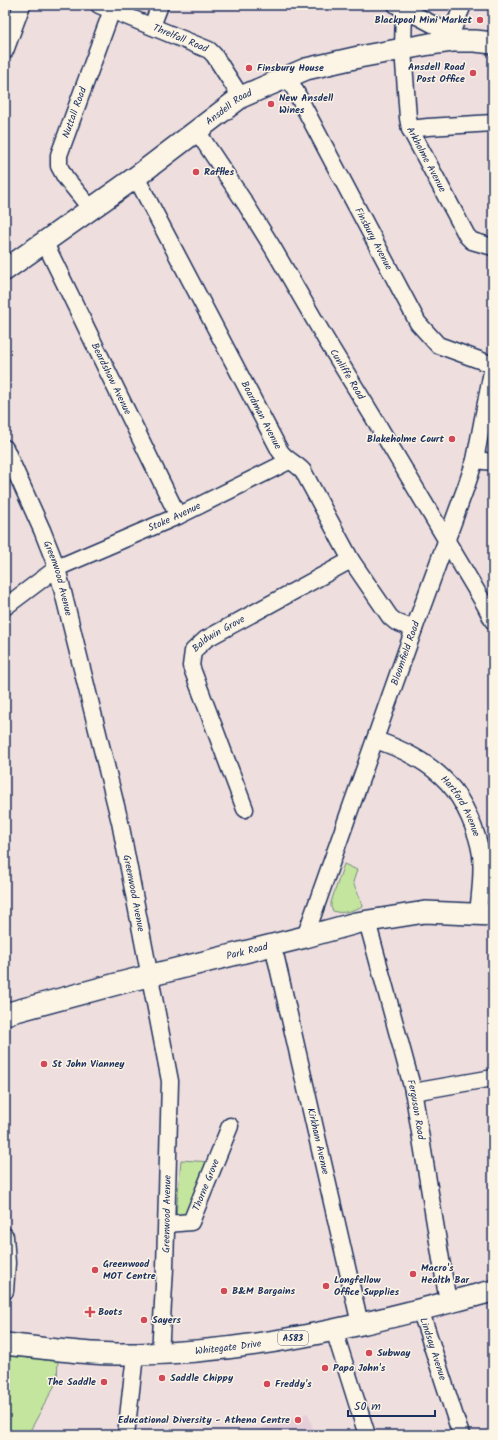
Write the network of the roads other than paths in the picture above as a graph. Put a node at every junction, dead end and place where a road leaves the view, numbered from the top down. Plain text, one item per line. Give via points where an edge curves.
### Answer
1 (22, 5) edge
2 (160, 5) edge
3 (463, 5) edge
4 (399, 7) edge
5 (106, 8) edge
6 (152, 26) junction
7 (448, 34) junction
8 (493, 44) edge
9 (403, 49) junction
10 (5, 52) edge
11 (288, 77) junction
12 (241, 97) junction
13 (493, 123) edge
14 (410, 130) junction
15 (197, 131) junction
16 (136, 177) junction
17 (90, 209) junction
18 (45, 243) junction
19 (493, 247) edge
20 (5, 270) edge
21 (493, 366) edge
22 (5, 448) edge
23 (475, 460) junction
24 (289, 461) junction
25 (493, 462) edge
26 (178, 516) junction
27 (447, 541) junction
28 (351, 560) junction
29 (57, 568) junction
30 (5, 607) edge
31 (493, 621) edge
32 (414, 629) junction
33 (375, 740) junction
34 (245, 809) dead end
35 (486, 914) edge
36 (367, 921) junction
37 (305, 938) junction
38 (276, 958) dead end
39 (149, 976) junction
40 (5, 1014) edge
41 (493, 1078) edge
42 (413, 1092) junction
43 (230, 1126) dead end
44 (167, 1224) junction
45 (5, 1236) edge
46 (5, 1291) edge
47 (493, 1291) edge
48 (448, 1302) junction
49 (420, 1309) junction
50 (360, 1324) junction
51 (334, 1330) junction
52 (5, 1344) edge
53 (135, 1354) junction
54 (160, 1354) junction
55 (126, 1435) edge
56 (367, 1435) edge
57 (461, 1435) edge

1 - 10 street
2 - 6 street
3 - 7 street
4 - 7 street
4 - 9 street, Arkholme Avenue
5 - 6 street, Threlfall Road
5 - 17 street, Nuttall Road via 58,155 59,166 65,177
6 - 12 street, Threlfall Road via 210,50
7 - 8 main road, Ansdell Road
7 - 9 main road, Ansdell Road via 430,44
9 - 11 main road, Ansdell Road via 306,69
9 - 14 street, Arkholme Avenue
11 - 12 main road, Ansdell Road
11 - 21 street, Finsbury Avenue via 418,322 438,345
12 - 15 main road, Ansdell Road
13 - 14 street
14 - 19 street, Arkholme Avenue via 467,236 472,241
15 - 16 main road, Ansdell Road
15 - 27 street, Cunliffe Road via 273,248
16 - 17 main road, Ansdell Road
16 - 24 street, Boardman Avenue via 280,450
17 - 18 main road, Ansdell Road
18 - 20 main road, Ansdell Road
18 - 26 street, Beardshaw Avenue
21 - 23 street, Bloomfield Road
22 - 29 street, Greenwood Avenue
23 - 25 street
23 - 27 street, Bloomfield Road
24 - 26 street, Stoke Avenue
24 - 28 street, Boardman Avenue via 303,471
26 - 29 street, Stoke Avenue
27 - 31 street, Cunliffe Road
27 - 32 street, Bloomfield Road
28 - 32 street, Boardman Avenue via 390,617
28 - 34 street, Baldwin Grove via 206,639 192,651 190,666
29 - 30 street, Stoke Avenue
29 - 39 street, Greenwood Avenue via 120,822
32 - 33 street, Bloomfield Road
33 - 35 street, Hartford Avenue via 393,745 425,765 448,782 461,802 476,833 481,856
33 - 37 street, Bloomfield Road
35 - 36 main road, Park Road via 425,912
36 - 37 main road, Park Road
36 - 42 street, Ferguson Road
37 - 39 main road, Park Road
38 - 50 street, Kirkham Avenue
39 - 40 main road, Park Road
39 - 44 street, Greenwood Avenue via 170,1081
41 - 42 street
42 - 48 street, Ferguson Road
43 - 44 street, Thorne Grove via 191,1222
44 - 54 street, Greenwood Avenue
45 - 46 street
47 - 48 main road, Whitegate Drive / A583
48 - 49 main road, Whitegate Drive / A583
49 - 50 main road, Whitegate Drive / A583
49 - 57 street, Lindsay Avenue
50 - 51 main road, Whitegate Drive / A583
51 - 54 main road, Whitegate Drive / A583 via 253,1345
51 - 56 street
52 - 53 main road, Whitegate Drive / A583
53 - 54 main road, Whitegate Drive / A583
53 - 55 street

